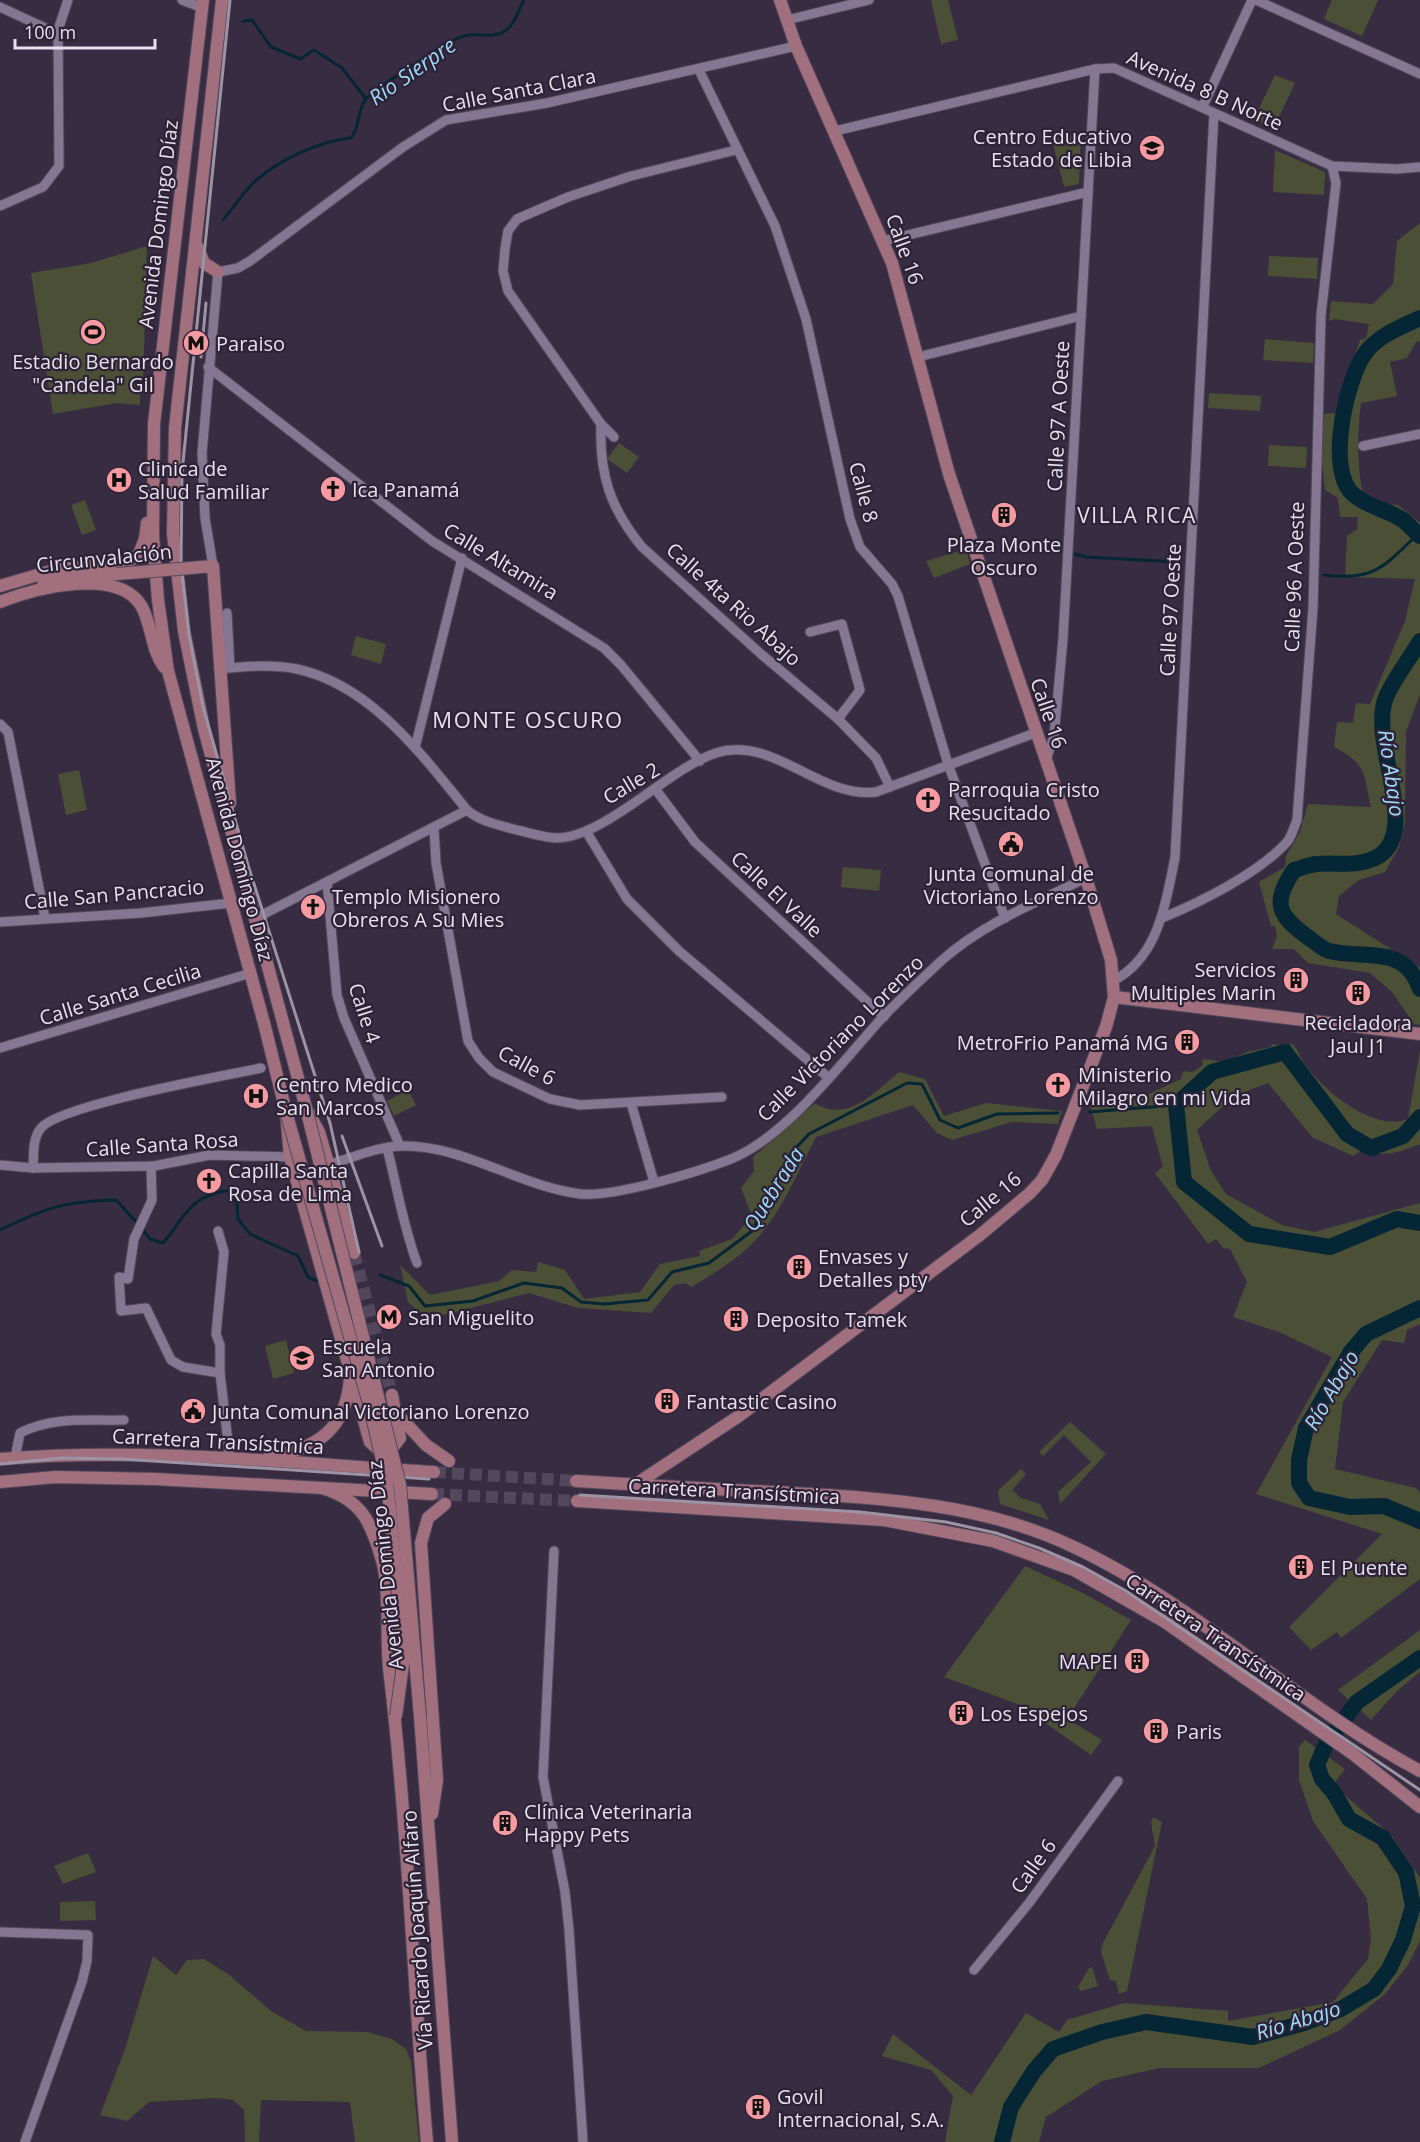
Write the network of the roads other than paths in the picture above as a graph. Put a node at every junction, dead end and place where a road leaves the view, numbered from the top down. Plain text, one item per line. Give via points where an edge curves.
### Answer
1 (68, 0) edge
2 (182, 0) edge
3 (222, 0) edge
4 (780, 0) edge
5 (868, 0) edge
6 (1254, 0) edge
7 (203, 4) edge
8 (0, 7) edge
9 (787, 20) junction
10 (58, 34) junction
11 (796, 46) junction
12 (1095, 69) junction
13 (699, 70) junction
14 (1420, 74) edge
15 (1203, 106) junction
16 (1214, 113) junction
17 (835, 130) junction
18 (736, 150) junction
19 (1332, 166) junction
20 (1420, 167) edge
21 (1088, 192) junction
22 (0, 206) edge
23 (196, 237) junction
24 (883, 241) junction
25 (218, 272) junction
26 (1081, 316) junction
27 (918, 357) junction
28 (208, 367) junction
29 (601, 424) junction
30 (1420, 434) edge
31 (614, 437) dead end
32 (1363, 446) dead end
33 (153, 478) junction
34 (462, 558) junction
35 (213, 566) junction
36 (0, 586) edge
37 (0, 594) edge
38 (0, 602) edge
39 (227, 613) dead end
40 (810, 632) dead end
41 (224, 668) junction
42 (168, 671) junction
43 (838, 719) junction
44 (0, 724) edge
45 (1035, 733) junction
46 (415, 748) junction
47 (700, 761) junction
48 (1045, 762) junction
49 (948, 764) junction
50 (890, 787) junction
51 (656, 790) junction
52 (467, 810) junction
53 (434, 829) junction
54 (586, 831) junction
55 (234, 837) junction
56 (1086, 878) junction
57 (327, 882) junction
58 (231, 903) junction
59 (45, 918) junction
60 (256, 918) junction
61 (1005, 918) junction
62 (1162, 918) junction
63 (0, 922) edge
64 (250, 973) junction
65 (1113, 981) junction
66 (1114, 997) junction
67 (884, 1017) junction
68 (1418, 1034) edge
69 (0, 1048) edge
70 (261, 1068) dead end
71 (829, 1078) junction
72 (722, 1098) dead end
73 (631, 1104) junction
74 (306, 1108) junction
75 (286, 1112) junction
76 (400, 1146) junction
77 (387, 1148) junction
78 (290, 1157) junction
79 (0, 1165) edge
80 (328, 1165) junction
81 (150, 1167) junction
82 (33, 1168) junction
83 (654, 1182) junction
84 (218, 1231) dead end
85 (354, 1253) tunnel mouth
86 (417, 1263) dead end
87 (347, 1355) junction
88 (220, 1373) junction
89 (392, 1395) tunnel mouth
90 (396, 1413) junction
91 (124, 1420) dead end
92 (680, 1456) junction
93 (15, 1458) junction
94 (0, 1459) edge
95 (230, 1459) junction
96 (247, 1460) junction
97 (448, 1461) dead end
98 (434, 1472) tunnel mouth
99 (576, 1481) tunnel mouth
100 (0, 1482) edge
101 (636, 1484) junction
102 (682, 1487) junction
103 (322, 1488) junction
104 (432, 1494) tunnel mouth
105 (577, 1501) tunnel mouth
106 (446, 1504) dead end
107 (554, 1551) dead end
108 (421, 1552) junction
109 (383, 1565) junction
110 (396, 1716) junction
111 (420, 1716) joint
112 (1420, 1771) edge
113 (1118, 1781) dead end
114 (1420, 1807) edge
115 (429, 1829) junction
116 (0, 1932) edge
117 (974, 1970) dead end
118 (24, 2142) edge
119 (427, 2142) edge
120 (452, 2142) edge
121 (584, 2142) edge

1 - 10 street
2 - 7 street
3 - 23 main road, Avenida Domingo Díaz
4 - 9 main road, Calle 16
5 - 9 street
6 - 14 street
6 - 15 street
7 - 33 main road, Avenida Domingo Díaz via 154,424
8 - 10 street
9 - 11 main road, Calle 16
10 - 22 street via 59,166 43,188
11 - 13 street, Calle Santa Clara
11 - 17 main road, Calle 16
12 - 15 street, Avenida 8 B Norte via 1125,71
12 - 17 street, Avenida 8 B Norte
12 - 21 street, Calle 97 A Oeste
13 - 18 street, Calle 8
13 - 25 street, Calle Santa Clara via 446,120 403,147 250,261
15 - 16 street, Avenida 8 B Norte
16 - 19 street, Avenida 8 B Norte
16 - 62 street, Calle 97 Oeste via 1181,791 1175,858
17 - 24 main road, Calle 16
18 - 29 street via 631,176 568,197 517,219 508,231 503,271 508,291
18 - 49 street, Calle 8 via 775,226 806,319 850,519 860,547 898,596
19 - 20 street, Avenida 8 B Norte
19 - 62 street, Calle 96 A Oeste via 1336,183 1321,315 1314,467 1316,524 1297,820 1289,840 1274,854
21 - 24 street
21 - 26 street, Calle 97 A Oeste
23 - 25 main road via 196,251 204,263
23 - 55 main road, Avenida Domingo Díaz via 175,428 173,534 190,664
24 - 27 main road, Calle 16
25 - 28 street
26 - 27 street
26 - 48 street, Calle 97 A Oeste via 1064,639 1054,736
27 - 45 main road, Calle 16 via 949,474
28 - 34 street, Calle Altamira via 402,519
28 - 35 street via 202,475
29 - 31 street
29 - 43 street, Calle 4ta Rio Abajo via 601,463 606,484 616,509 642,547
30 - 32 street
33 - 36 main road via 146,502 145,538 135,558 115,565 58,569
33 - 42 main road, Avenida Domingo Díaz via 158,600
34 - 46 street
34 - 47 street, Calle Altamira via 603,648
35 - 37 main road, Circunvalación, bridge via 60,578
35 - 41 main road
38 - 42 main road via 42,589 81,584 123,588 136,598 146,614 159,660
39 - 41 street
40 - 43 street via 843,624 860,690
41 - 46 street via 282,667 310,673 369,706
41 - 55 main road
42 - 58 main road, Avenida Domingo Díaz
43 - 50 street, Calle 4ta Rio Abajo via 876,758
44 - 59 street via 8,732
45 - 48 main road, Calle 16
45 - 49 street, Calle 2
46 - 52 street
47 - 50 street, Calle 2 via 717,753 742,750 777,760 840,790 864,793
47 - 51 street, Calle 2
48 - 56 main road, Calle 16
49 - 50 street, Calle 2
49 - 61 street, Calle 8
51 - 54 street, Calle 2
51 - 67 street, Calle El Valle via 695,842
52 - 53 street
52 - 54 street, Calle 2 via 482,820 542,837 570,837
53 - 57 street
53 - 73 street, Calle 6 via 436,863 468,1041 479,1058 493,1072 550,1099 580,1105
54 - 71 street via 627,899 679,951
55 - 60 main road, Avenida Domingo Díaz
56 - 61 street, Calle Victoriano Lorenzo
56 - 65 main road, Calle 16
57 - 60 street
57 - 76 street, Calle 4 via 337,994
58 - 59 street, Calle San Pancracio
58 - 64 main road, Avenida Domingo Díaz
59 - 63 street, Calle San Pancracio
60 - 74 main road, Avenida Domingo Díaz
61 - 67 street, Calle Victoriano Lorenzo via 943,959
62 - 65 street, Calle 97 Oeste via 1143,956
64 - 69 street, Calle Santa Cecilia
64 - 75 main road, Avenida Domingo Díaz
65 - 66 main road, Calle 16
66 - 68 main road
66 - 92 main road, Calle 16 via 1056,1155 1030,1193
67 - 71 street, Calle Victoriano Lorenzo
70 - 82 street via 98,1103 54,1118 41,1127 35,1139
71 - 83 street, Calle Victoriano Lorenzo via 750,1149 732,1159
72 - 73 street, Calle 6
73 - 83 street
74 - 80 main road via 319,1132
74 - 111 main road, Avenida Domingo Díaz, bridge via 400,1485
75 - 78 main road
75 - 110 main road, Avenida Domingo Díaz, bridge via 368,1400 387,1481 404,1657
76 - 77 street, Calle Victoriano Lorenzo
76 - 83 street, Calle Victoriano Lorenzo via 438,1151 528,1182 581,1194
77 - 80 street, Calle Victoriano Lorenzo
77 - 86 street via 406,1236
78 - 81 street, Calle Santa Rosa via 210,1155
78 - 87 main road
79 - 82 street, Calle Santa Rosa
80 - 85 main road
81 - 82 street, Calle Santa Rosa
81 - 88 street via 152,1200 137,1232 128,1278 119,1277 121,1311 146,1308 171,1360 183,1367
84 - 88 street via 224,1252 216,1334
87 - 90 main road via 374,1447 385,1449 398,1442
87 - 96 main road via 348,1398 328,1432 303,1449
88 - 95 street
89 - 90 main road
90 - 97 main road via 415,1436
91 - 93 street via 56,1421 28,1428 20,1433
92 - 101 main road, Calle 16
92 - 102 main road via 674,1474
93 - 94 main road, Carretera Transístmica
93 - 95 main road, Carretera Transístmica via 112,1455
95 - 96 main road, Carretera Transístmica
96 - 98 main road, Carretera Transístmica
99 - 101 main road, Carretera Transístmica
100 - 103 main road, Carretera Transístmica via 78,1478
101 - 102 main road, Carretera Transístmica
102 - 112 main road, Carretera Transístmica via 877,1498 974,1512 1020,1525 1078,1549 1149,1589 1365,1738
103 - 104 main road, Carretera Transístmica
103 - 109 main road via 357,1504
105 - 114 main road, Carretera Transístmica via 884,1520 993,1541 1074,1570 1165,1622 1353,1754
106 - 108 main road via 426,1522
107 - 121 street via 543,1777 568,1921
108 - 109 main road via 410,1541 394,1542
108 - 115 main road via 437,1780
109 - 110 main road
110 - 119 main road, Vía Ricardo Joaquín Alfaro
111 - 115 main road, Vía Ricardo Joaquín Alfaro
113 - 117 street, Calle 6 via 1029,1903
115 - 120 main road, Vía Ricardo Joaquín Alfaro
116 - 118 street via 88,1935 82,1982

